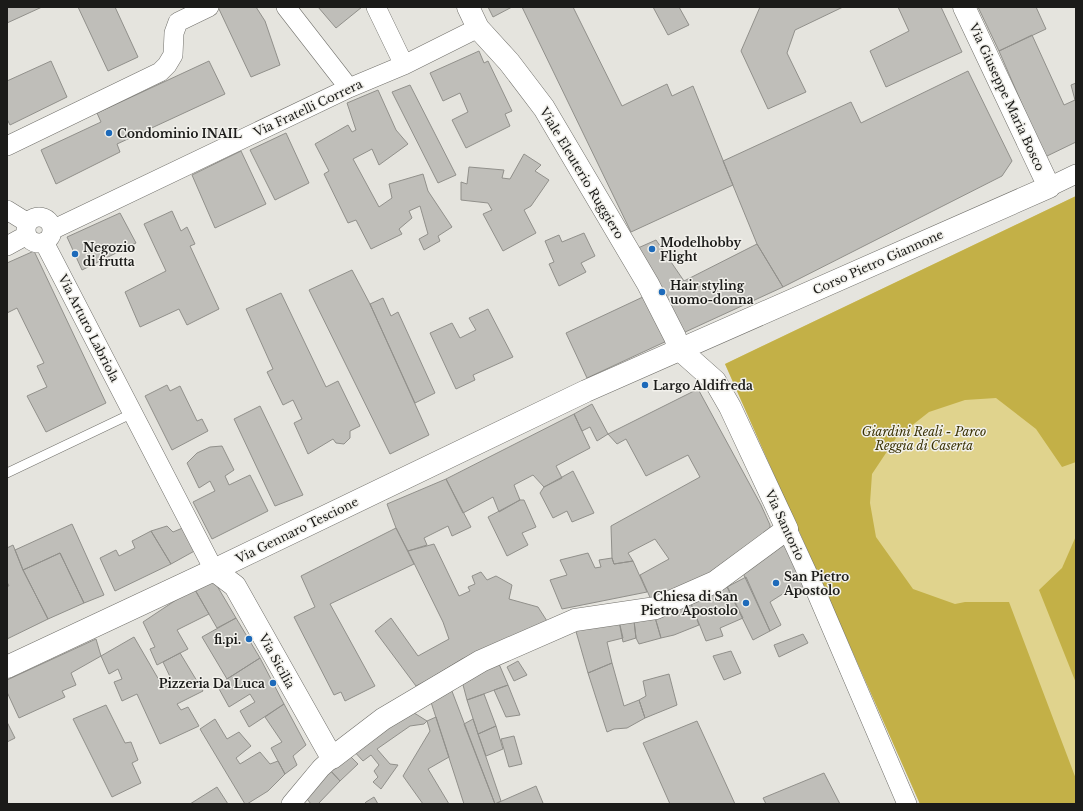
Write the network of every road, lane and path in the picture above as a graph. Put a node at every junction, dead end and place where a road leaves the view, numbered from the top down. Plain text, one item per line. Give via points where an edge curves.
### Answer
1 (209, 7) edge
2 (286, 7) edge
3 (376, 7) edge
4 (468, 7) edge
5 (964, 7) edge
6 (478, 28) junction
7 (404, 65) junction
8 (349, 88) junction
9 (7, 146) edge
10 (1076, 174) edge
11 (1049, 187) junction
12 (7, 210) edge
13 (38, 233) junction
14 (7, 246) edge
15 (679, 349) junction
16 (133, 413) junction
17 (7, 473) edge
18 (787, 529) junction
19 (214, 570) junction
20 (7, 667) edge
21 (332, 758) junction
22 (291, 804) edge
23 (907, 804) edge

1 - 9 street via 178,22 174,33 173,55 160,72
2 - 8 street
3 - 7 street
4 - 6 street, Viale Eleuterio Ruggiero
5 - 11 street, Via Giuseppe Maria Bosco
6 - 7 street, Via Fratelli Correra
6 - 15 street, Viale Eleuterio Ruggiero via 509,62 544,108 648,284
7 - 8 street, Via Fratelli Correra
8 - 13 street, Via Fratelli Correra
10 - 11 street, Corso Pietro Giannone
11 - 15 street, Corso Pietro Giannone
12 - 13 street
13 - 14 street, Via Fratelli Correra
13 - 16 street, Via Arturo Labriola
15 - 18 street, Via Santorio via 715,381 730,407
15 - 19 street, Via Gennaro Tescione
16 - 17 lane
16 - 19 street, Via Arturo Labriola
18 - 21 street via 715,582 656,608 575,620 481,662 383,719
18 - 23 street, Via Santorio
19 - 20 street, Via Gennaro Tescione
19 - 21 street, Via Sicilia via 235,586
21 - 22 street

